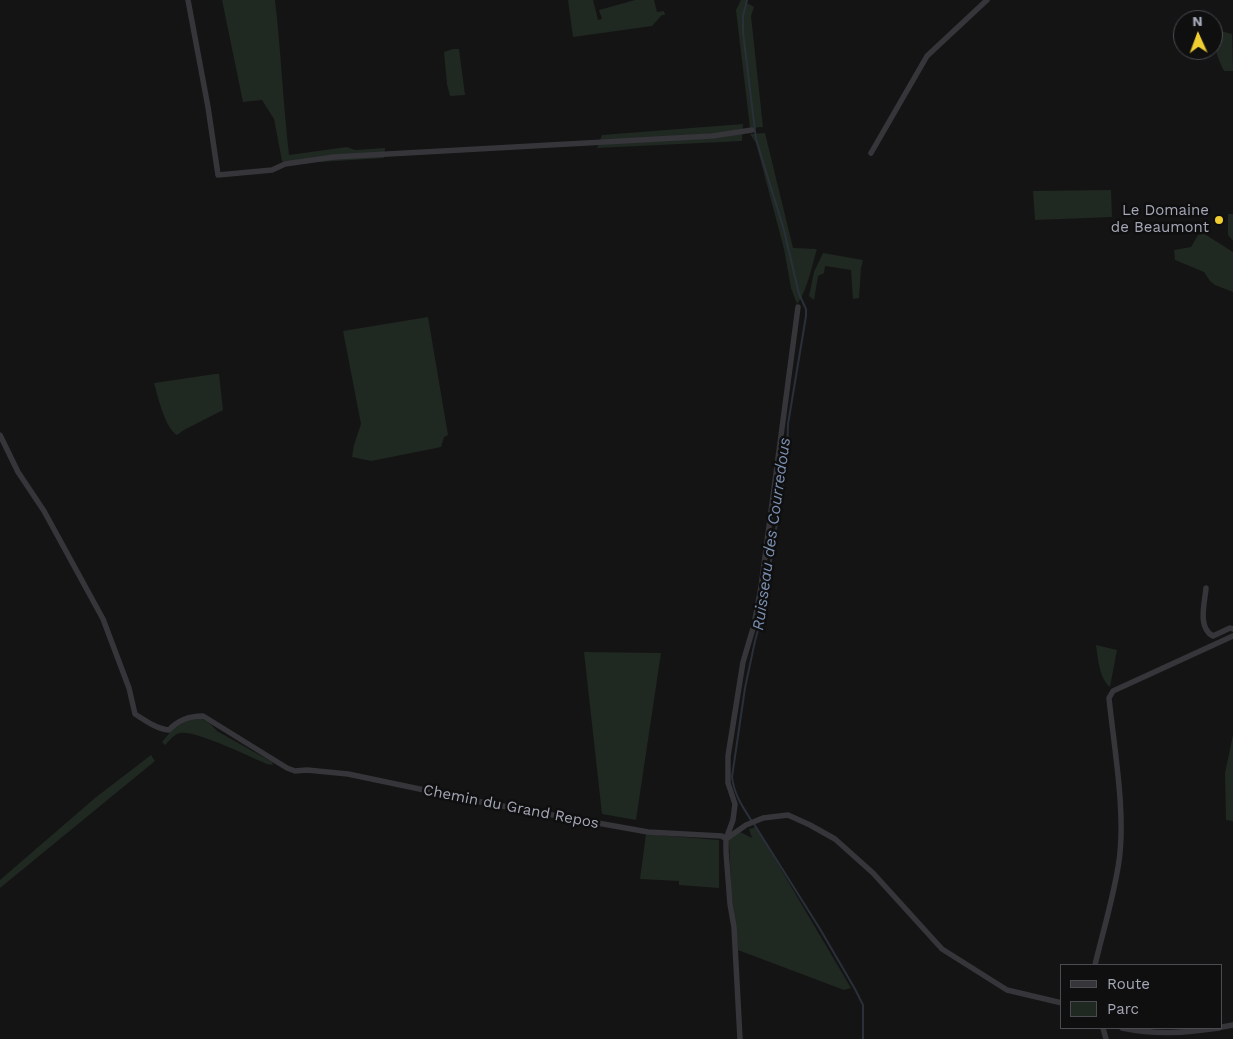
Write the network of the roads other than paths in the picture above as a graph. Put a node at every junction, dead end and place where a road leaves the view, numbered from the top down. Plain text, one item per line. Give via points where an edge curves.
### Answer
1 (188, 0) edge
2 (987, 0) edge
3 (752, 130) dead end
4 (871, 153) dead end
5 (798, 307) dead end
6 (0, 435) edge
7 (1206, 588) dead end
8 (1233, 628) edge
9 (1233, 636) edge
10 (726, 839) junction
11 (1095, 964) edge
12 (1060, 1003) edge
13 (1129, 1029) edge
14 (1212, 1029) edge
15 (740, 1039) edge

1 - 3 street via 218,175 272,170 285,164 334,157 702,136
2 - 4 street via 927,56
5 - 10 street via 761,587 743,662 728,756 728,783 735,804
6 - 10 street, Chemin du Grand Repos via 103,619 136,714 162,730 169,730 188,718 203,716 295,771 348,774 490,804 648,832 722,836
7 - 8 street via 1204,628 1213,636
9 - 11 street via 1113,691 1109,698 1121,831 1119,861
10 - 12 street via 763,818 788,815 810,824 835,839 873,873 942,949 1007,990
10 - 15 street
13 - 14 street via 1175,1034

